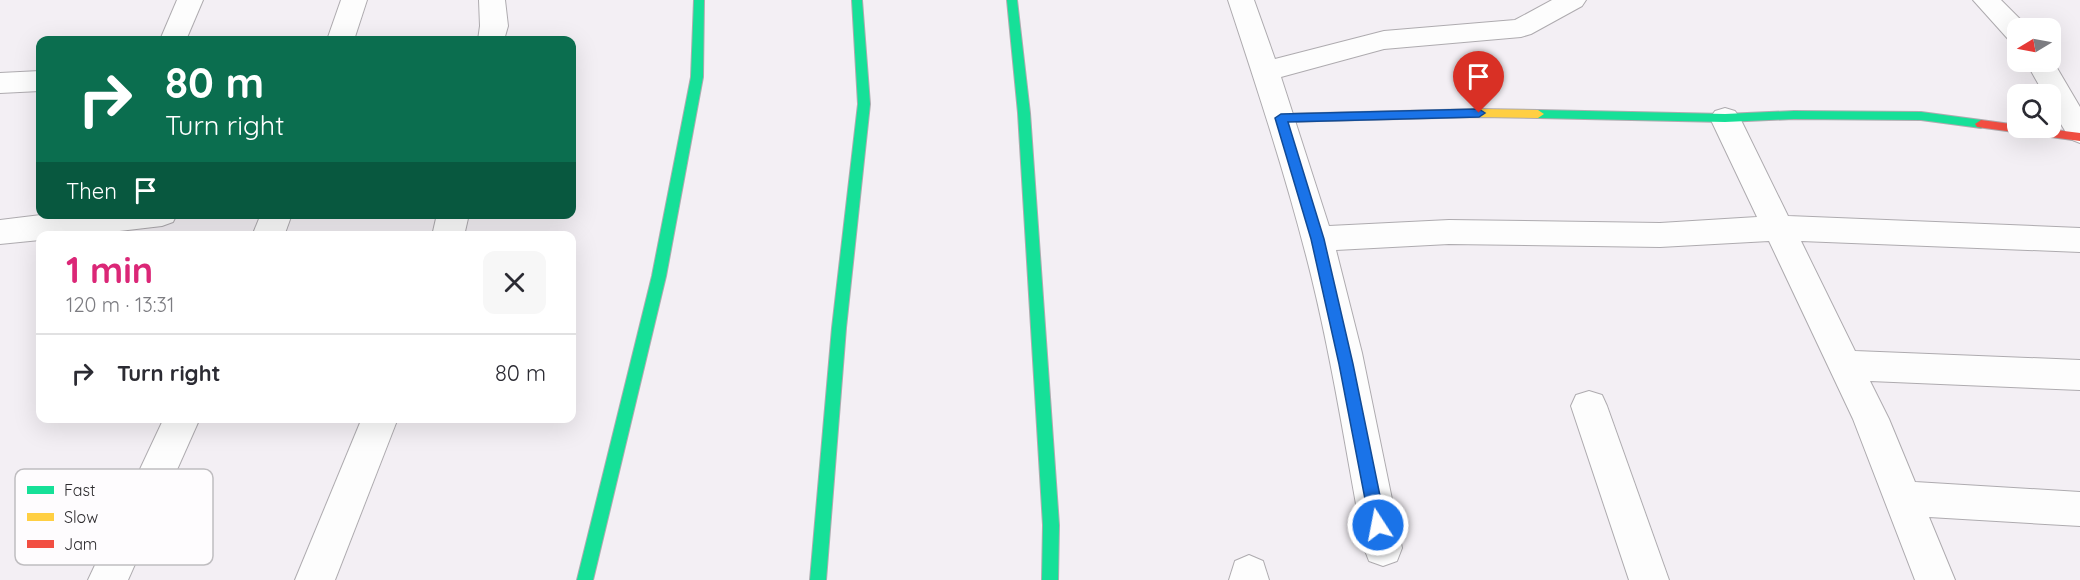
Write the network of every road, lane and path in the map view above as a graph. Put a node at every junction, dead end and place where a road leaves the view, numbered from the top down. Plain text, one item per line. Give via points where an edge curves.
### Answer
1 (190, 0) edge
2 (354, 0) edge
3 (492, 0) edge
4 (699, 0) edge
5 (857, 0) edge
6 (1012, 0) edge
7 (1241, 0) edge
8 (1573, 0) edge
9 (1986, 0) edge
10 (2007, 22) edge
11 (175, 36) edge
12 (342, 36) edge
13 (492, 36) edge
14 (1266, 70) junction
15 (2046, 72) edge
16 (36, 81) edge
17 (0, 83) edge
18 (1281, 118) junction
19 (1725, 118) junction
20 (2080, 132) edge
21 (2080, 137) edge
22 (127, 219) edge
23 (92, 224) edge
24 (1779, 228) junction
25 (0, 232) edge
26 (1317, 239) junction
27 (2080, 240) edge
28 (1845, 365) junction
29 (2080, 375) edge
30 (1588, 406) dead end
31 (180, 423) edge
32 (378, 423) edge
33 (159, 469) edge
34 (1902, 498) junction
35 (2080, 509) edge
36 (1383, 548) dead end
37 (115, 565) edge
38 (108, 580) edge
39 (315, 580) edge
40 (585, 580) edge
41 (819, 580) edge
42 (1050, 580) edge
43 (1648, 580) edge
44 (1935, 580) edge

1 - 11 street
2 - 12 street
3 - 13 street
4 - 40 street via 697,77 659,276
5 - 41 street via 864,104 839,328
6 - 42 street via 1024,113 1051,525
7 - 14 street
8 - 14 street via 1521,28 1384,40
9 - 10 street
14 - 18 street
15 - 20 street
16 - 17 street
18 - 19 street via 1479,113
18 - 26 street
19 - 21 street via 1920,116
19 - 24 street
22 - 23 street
23 - 25 street
24 - 26 street via 1660,235 1449,232
24 - 27 street
24 - 28 street
26 - 36 street
28 - 29 street
28 - 34 street
30 - 43 street
31 - 33 street
32 - 39 street
34 - 35 street
34 - 44 street
37 - 38 street

